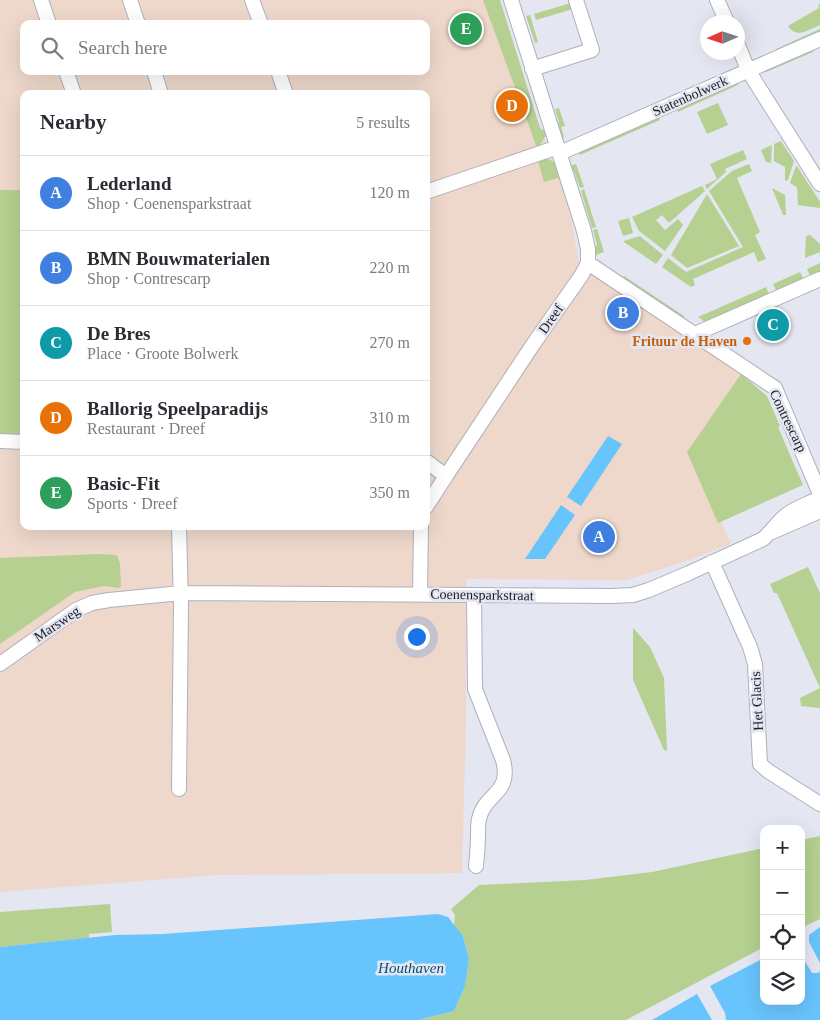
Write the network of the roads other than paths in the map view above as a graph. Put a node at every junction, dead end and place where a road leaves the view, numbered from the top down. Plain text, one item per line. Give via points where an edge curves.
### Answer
1 (41, 0) edge
2 (130, 0) edge
3 (252, 0) edge
4 (511, 0) edge
5 (717, 0) edge
6 (580, 3) edge
7 (724, 15) edge
8 (48, 20) edge
9 (137, 20) edge
10 (260, 20) edge
11 (820, 39) edge
12 (744, 60) edge
13 (532, 69) junction
14 (748, 70) junction
15 (67, 75) edge
16 (155, 75) edge
17 (279, 75) edge
18 (73, 90) edge
19 (160, 90) edge
20 (285, 90) edge
21 (559, 150) junction
22 (820, 184) edge
23 (430, 191) edge
24 (588, 263) junction
25 (820, 279) edge
26 (695, 334) junction
27 (0, 441) edge
28 (20, 442) edge
29 (430, 465) edge
30 (446, 476) junction
31 (819, 493) edge
32 (430, 501) edge
33 (820, 511) edge
34 (179, 530) edge
35 (421, 530) edge
36 (769, 533) junction
37 (714, 568) junction
38 (181, 594) junction
39 (420, 594) junction
40 (474, 595) junction
41 (0, 664) edge
42 (179, 789) dead end
43 (820, 804) edge
44 (476, 866) dead end

1 - 8 street
2 - 9 street
3 - 10 street
4 - 13 street
5 - 7 street
6 - 13 street via 592,50
11 - 14 street, Statenbolwerk
12 - 14 street
13 - 21 street
14 - 21 street, Statenbolwerk
14 - 22 street
15 - 18 street
16 - 19 street
17 - 20 street
21 - 23 street
21 - 24 street via 588,249
24 - 26 street, Contrescarp
24 - 30 street, Dreef
25 - 26 street
26 - 31 street, Contrescarp via 775,388
27 - 28 street
29 - 30 street
30 - 32 street, Dreef
31 - 36 street, Coenensparkstraat via 780,520
33 - 36 street, Coenensparkstraat
34 - 38 street
35 - 39 street
36 - 37 street, Coenensparkstraat
37 - 40 street, Coenensparkstraat via 633,595
37 - 43 street, Het Glacis via 755,664 760,764
38 - 39 street, Coenensparkstraat
38 - 41 street, Marsweg via 92,603 76,610
38 - 42 street
39 - 40 street, Coenensparkstraat
40 - 44 street via 475,689 505,766 503,784 479,818

